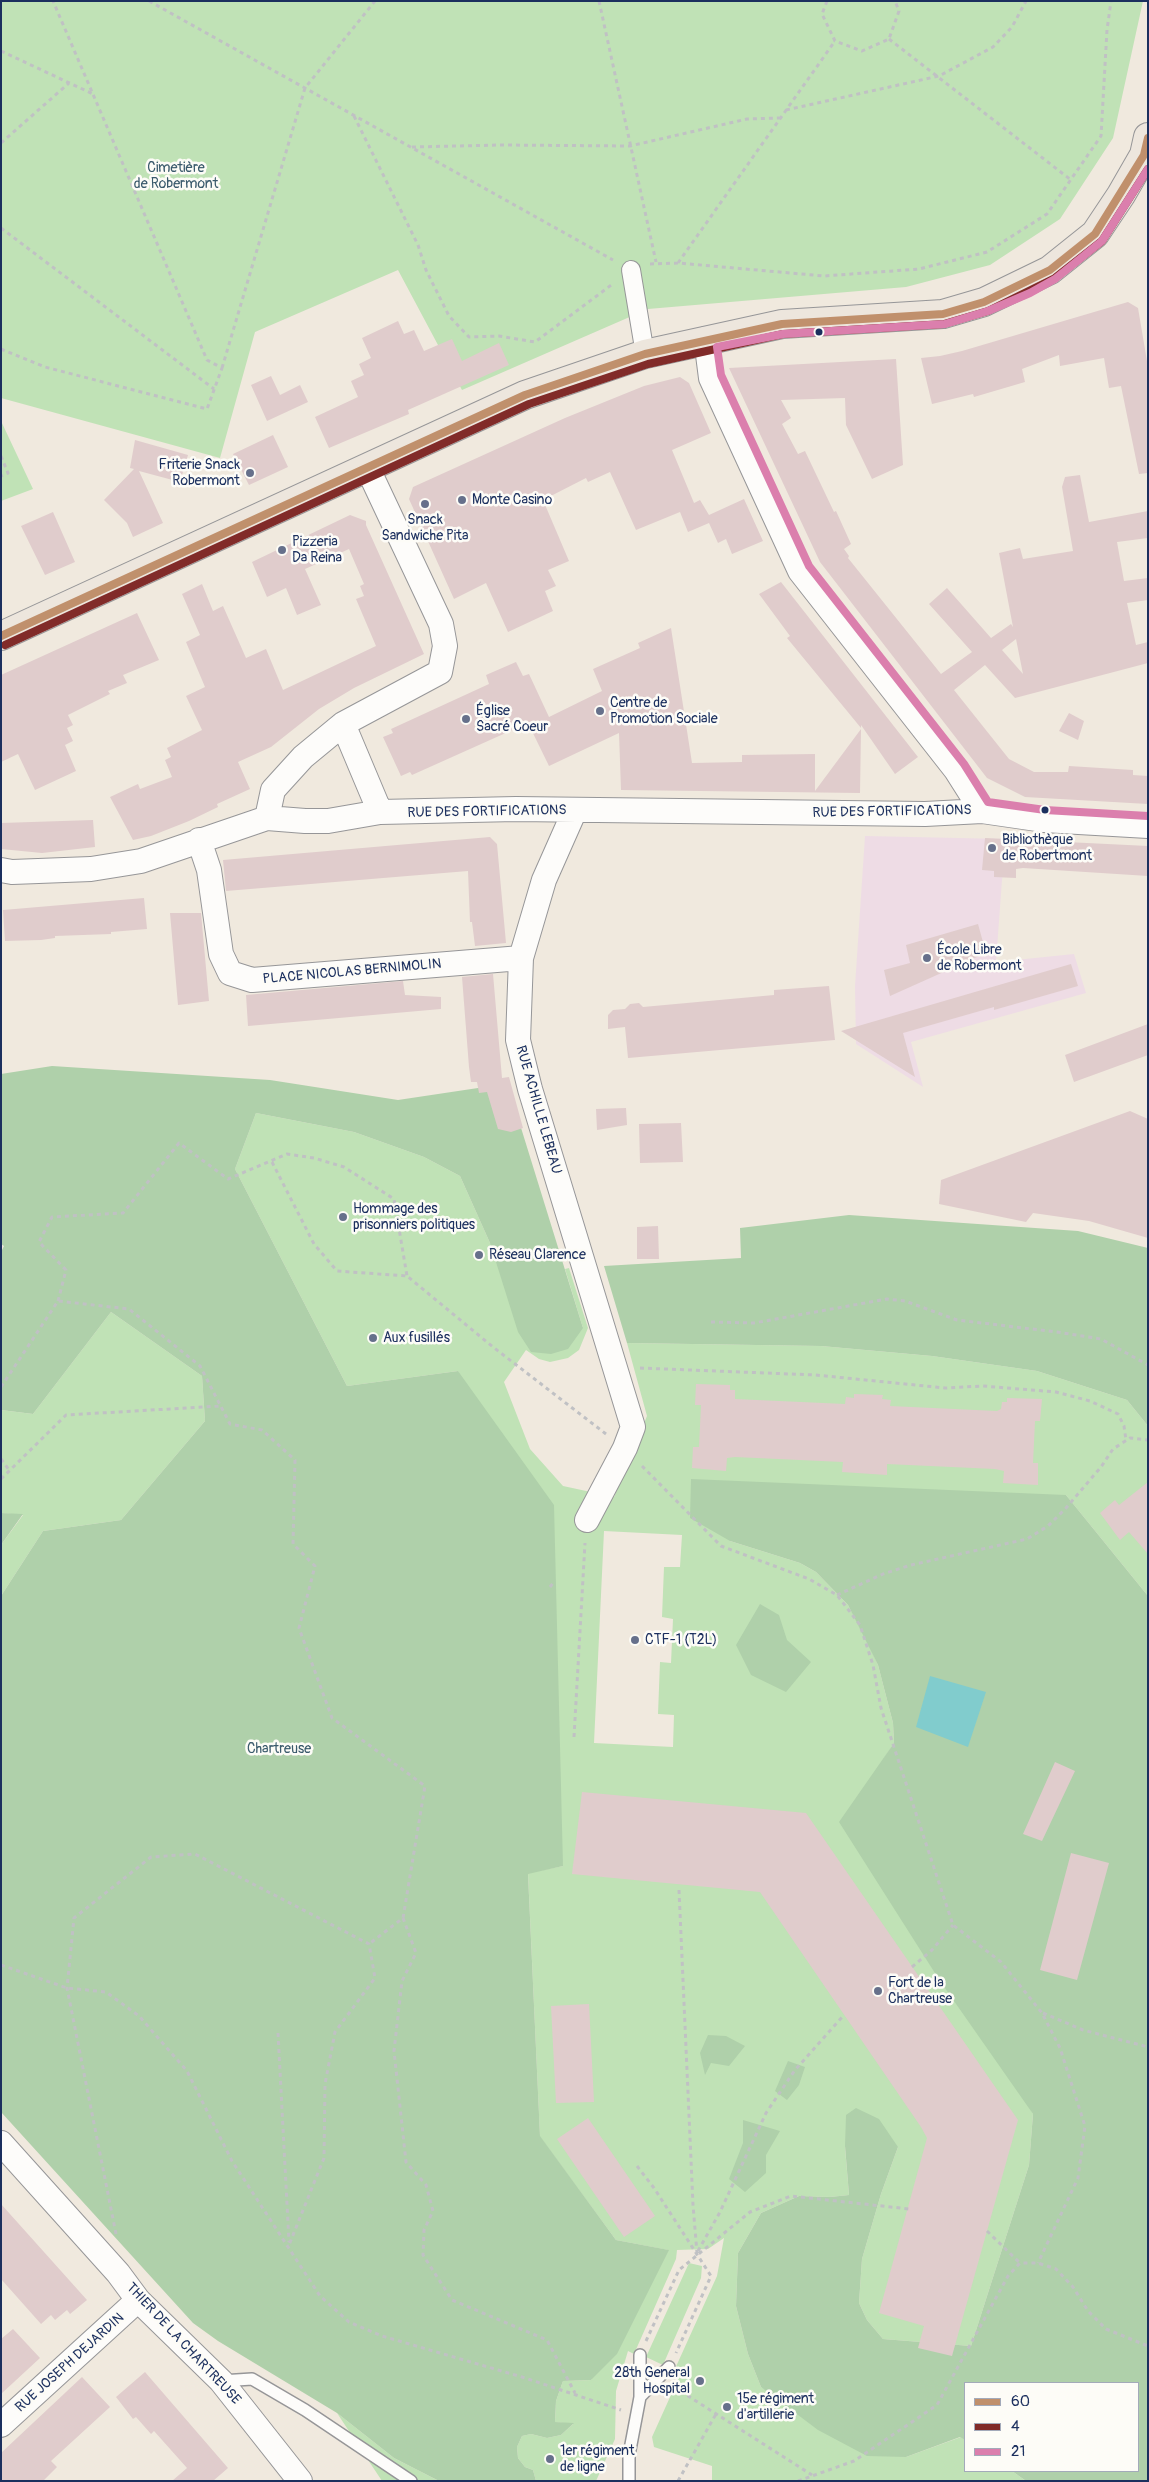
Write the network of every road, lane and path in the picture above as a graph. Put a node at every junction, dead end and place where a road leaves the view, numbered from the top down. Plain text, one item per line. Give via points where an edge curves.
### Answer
1 (53, 1) edge
2 (149, 1) edge
3 (375, 1) edge
4 (599, 1) edge
5 (827, 1) edge
6 (895, 1) edge
7 (1026, 1) edge
8 (1111, 1) edge
9 (889, 39) junction
10 (835, 41) junction
11 (1, 51) edge
12 (939, 76) junction
13 (69, 83) junction
14 (305, 88) junction
15 (93, 94) junction
16 (786, 110) junction
17 (354, 116) junction
18 (780, 118) junction
19 (1148, 137) edge
20 (1, 143) edge
21 (630, 146) junction
22 (411, 147) junction
23 (1071, 180) junction
24 (1, 228) edge
25 (656, 262) junction
26 (678, 263) junction
27 (631, 270) junction
28 (706, 339) junction
29 (1, 349) edge
30 (645, 354) junction
31 (222, 368) junction
32 (214, 389) junction
33 (1, 456) edge
34 (368, 468) junction
35 (1, 476) edge
36 (1, 636) edge
37 (343, 724) junction
38 (576, 810) junction
39 (982, 811) junction
40 (380, 812) junction
41 (267, 818) junction
42 (1148, 826) edge
43 (199, 840) junction
44 (1, 870) edge
45 (522, 958) junction
46 (272, 1162) junction
47 (407, 1276) junction
48 (58, 1301) junction
49 (711, 1322) dead end
50 (1148, 1366) edge
51 (614, 1367) junction
52 (1, 1387) edge
53 (221, 1406) junction
54 (1126, 1440) junction
55 (1148, 1440) edge
56 (625, 1448) junction
57 (1, 1459) edge
58 (9, 1470) junction
59 (1, 1479) edge
60 (587, 1520) joint
61 (553, 1583) dead end
62 (550, 1587) dead end
63 (837, 1595) junction
64 (574, 1737) dead end
65 (679, 1890) dead end
66 (403, 1918) junction
67 (953, 1925) junction
68 (369, 1944) junction
69 (1, 1965) edge
70 (912, 1967) dead end
71 (67, 1988) junction
72 (1042, 2013) junction
73 (844, 2015) dead end
74 (278, 2033) dead end
75 (1148, 2047) edge
76 (1, 2143) edge
77 (637, 2166) dead end
78 (909, 2209) dead end
79 (986, 2231) dead end
80 (289, 2245) junction
81 (697, 2253) junction
82 (1020, 2263) junction
83 (1038, 2263) junction
84 (118, 2273) junction
85 (138, 2300) junction
86 (1147, 2345) edge
87 (640, 2355) joint
88 (669, 2367) joint
89 (659, 2378) junction
90 (221, 2381) junction
91 (575, 2394) junction
92 (640, 2397) junction
93 (716, 2414) junction
94 (637, 2417) junction
95 (1, 2425) edge
96 (813, 2476) junction
97 (300, 2481) edge
98 (411, 2481) edge
99 (629, 2481) edge
100 (678, 2481) edge
101 (798, 2481) edge

1 - 15 path
2 - 14 path
3 - 14 path
4 - 21 path
5 - 10 path via 822,14
6 - 9 path via 899,12
7 - 12 path via 1012,27 993,47
8 - 23 path via 1106,30 1101,136
9 - 10 path via 862,51
9 - 12 path
10 - 16 path
11 - 13 path
12 - 16 path
12 - 23 path
13 - 15 path
13 - 20 path
14 - 17 path
14 - 31 path
15 - 31 path via 207,360
16 - 18 path
17 - 22 path
17 - 27 path via 449,316 469,336 499,336 535,342
18 - 21 path via 747,119
18 - 26 path
19 - 28 main road via 1144,155 1095,234 1050,270 1026,284 984,302 943,314 782,324
21 - 22 path
21 - 25 path
22 - 27 path
23 - 26 path via 1047,214 987,252 919,269 824,276
24 - 32 path
25 - 26 path
25 - 27 path
27 - 30 street
28 - 30 main road
28 - 39 street via 711,378 800,571 956,770
29 - 32 path via 45,367 207,409
30 - 34 main road via 525,395
31 - 32 path
33 - 35 path via 8,473
34 - 36 main road
34 - 37 street via 441,624 445,646 440,672
37 - 40 street
37 - 41 street via 303,757 273,790
38 - 39 street, RUE DES FORTIFICATIONS via 925,814
38 - 40 street, RUE DES FORTIFICATIONS
38 - 45 street, RUE ACHILLE LEBEAU via 544,880
39 - 42 street, RUE DES FORTIFICATIONS via 1044,820
40 - 41 street, RUE DES FORTIFICATIONS via 321,821
41 - 43 street, RUE DES FORTIFICATIONS
43 - 44 street, RUE DES FORTIFICATIONS via 141,861 99,868
43 - 45 street, PLACE NICOLAS BERNIMOLIN via 210,878 220,947 230,974 252,980
45 - 51 street, RUE ACHILLE LEBEAU via 518,1040
46 - 47 path via 314,1244 338,1271
46 - 47 path via 288,1154 344,1167 394,1199
46 - 48 path via 228,1179 179,1143 123,1213 52,1218 39,1242 66,1270
47 - 56 path
48 - 52 path
48 - 53 path via 129,1309 200,1366
49 - 50 path via 754,1323 888,1299 905,1301 957,1320 1101,1340
51 - 54 path via 816,1375 945,1388 984,1386 1056,1392 1090,1401 1118,1414
51 - 56 street, RUE ACHILLE LEBEAU via 633,1427
53 - 58 path via 66,1415
53 - 66 path via 230,1424 262,1430 295,1460 293,1544 316,1566 299,1628 332,1718 425,1786
54 - 55 path
54 - 63 path via 1113,1449 1102,1467 1048,1526 1027,1539 911,1565
56 - 60 street, RUE ACHILLE LEBEAU
56 - 63 path via 721,1546 809,1579
57 - 58 path
58 - 59 path
60 - 64 path
61 - 62 path
63 - 67 path via 860,1624 873,1665 881,1708
65 - 81 path
66 - 68 path
66 - 91 path via 416,1953 402,1981 394,2051 406,2162 426,2185 433,2211 424,2230 423,2256 452,2300 547,2340
67 - 70 path
67 - 72 path via 1001,1962
68 - 71 path via 195,1854 151,1857 74,1918
68 - 80 path via 375,1978 335,2032 325,2084 324,2158
69 - 71 path
71 - 80 path via 106,1992 139,2016 187,2072 232,2161
71 - 84 path via 120,2257
72 - 75 path via 1083,2030
72 - 83 path via 1060,2048 1085,2126 1078,2178
73 - 81 path via 794,2070 766,2113 720,2212
74 - 80 path
76 - 84 street, THIER DE LA CHARTREUSE
77 - 81 path
78 - 81 path via 791,2196 750,2212
79 - 82 path
80 - 91 path via 320,2296 349,2322 382,2336
81 - 87 path via 678,2270
81 - 88 path via 711,2276
82 - 83 path
82 - 96 path via 1008,2276 937,2405 854,2461
83 - 86 path via 1056,2269 1106,2329
84 - 85 street, THIER DE LA CHARTREUSE
85 - 90 street, THIER DE LA CHARTREUSE
85 - 95 street, RUE JOSEPH DEJARDIN
87 - 92 lane
88 - 89 lane
89 - 92 lane
89 - 93 path
90 - 97 street, THIER DE LA CHARTREUSE
90 - 98 lane via 252,2380 305,2410
91 - 94 path
92 - 94 lane
93 - 96 path
93 - 100 path
94 - 99 lane via 629,2455
96 - 101 path

